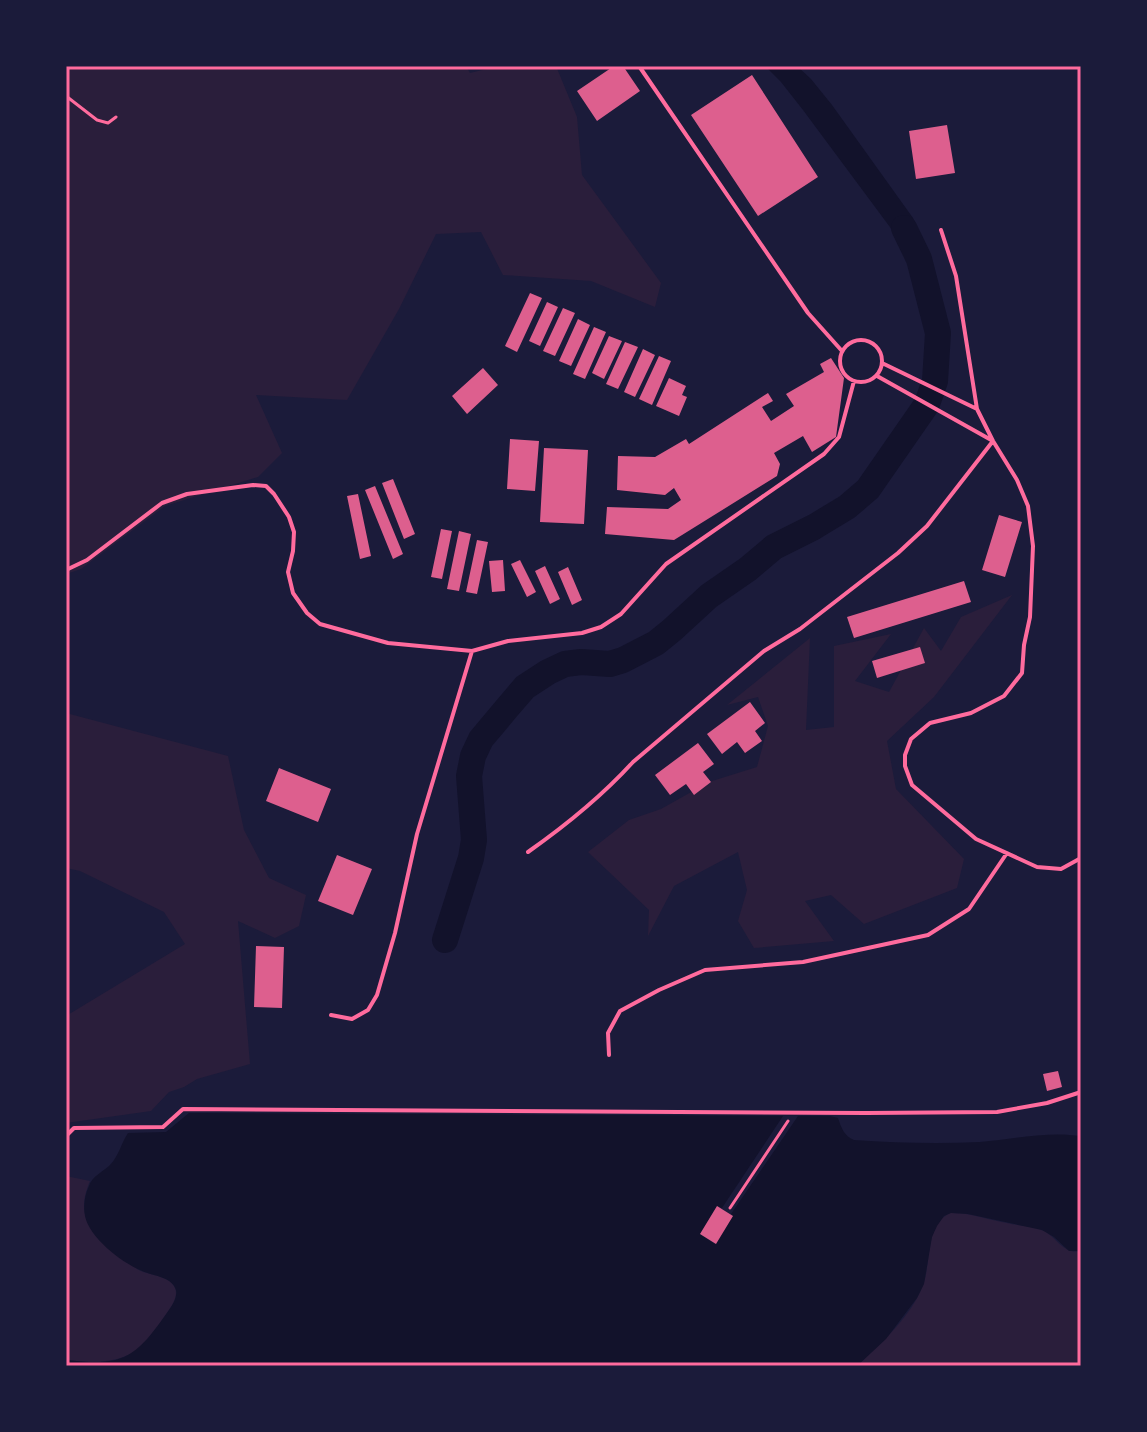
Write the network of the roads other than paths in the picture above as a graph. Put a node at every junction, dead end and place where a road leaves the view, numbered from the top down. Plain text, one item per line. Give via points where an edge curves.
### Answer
1 (639, 66) edge
2 (941, 230) dead end
3 (842, 351) junction
4 (882, 363) junction
5 (877, 376) junction
6 (854, 381) junction
7 (977, 409) junction
8 (993, 441) junction
9 (66, 570) edge
10 (472, 651) junction
11 (528, 852) dead end
12 (1007, 853) junction
13 (1081, 858) edge
14 (331, 1015) dead end
15 (609, 1055) dead end
16 (1081, 1092) edge
17 (66, 1136) edge

1 - 3 lane via 808,313
2 - 7 lane via 956,276
3 - 4 lane via 853,341 867,341 879,349
3 - 6 lane via 841,369
4 - 5 lane
4 - 7 lane
5 - 6 lane
5 - 8 lane
6 - 10 lane via 839,437 824,454 666,564 621,614 582,633 508,641
7 - 8 lane
8 - 11 lane via 927,526 898,553 764,651
8 - 12 lane via 1028,506 1033,546 1022,673 1004,696 971,713 930,723 911,739 905,766 912,785 925,797 976,839
9 - 10 lane via 162,503 187,494 266,486 292,524 288,572 293,593 320,624 388,643
10 - 14 lane via 417,834 377,995 368,1010 352,1019
12 - 13 lane via 1037,867 1061,869
12 - 15 lane via 969,909 928,935 803,962 705,970 620,1011 608,1033
16 - 17 lane via 997,1112 183,1109 163,1127 74,1128

